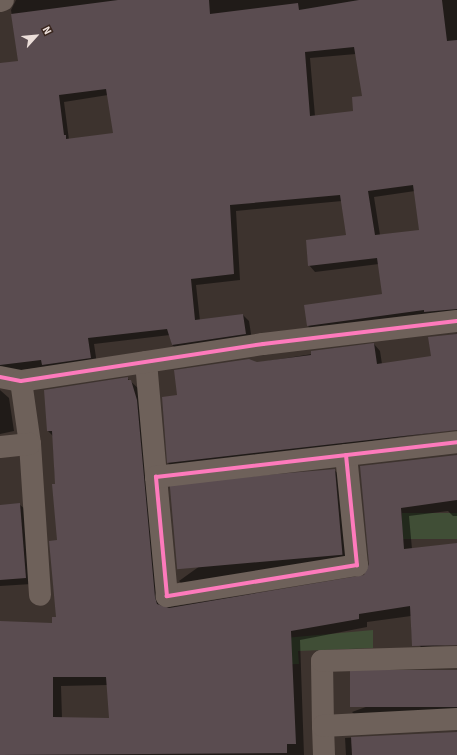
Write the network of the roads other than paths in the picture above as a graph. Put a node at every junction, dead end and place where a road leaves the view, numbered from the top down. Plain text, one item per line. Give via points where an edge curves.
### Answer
1 (3, 0) edge
2 (0, 1) edge
3 (457, 321) edge
4 (146, 362) junction
5 (0, 377) edge
6 (21, 381) junction
7 (457, 442) edge
8 (30, 444) junction
9 (0, 447) edge
10 (346, 456) junction
11 (156, 478) junction
12 (40, 595) dead end
13 (457, 657) edge
14 (457, 718) edge
15 (323, 726) junction
16 (324, 755) edge

1 - 2 street
3 - 4 street via 263,344
4 - 6 street
4 - 11 street
5 - 6 street
6 - 8 street
7 - 10 street
8 - 9 street
8 - 12 street
10 - 11 street
10 - 11 street via 357,564 167,596
13 - 15 street via 322,661
14 - 15 street
15 - 16 street

